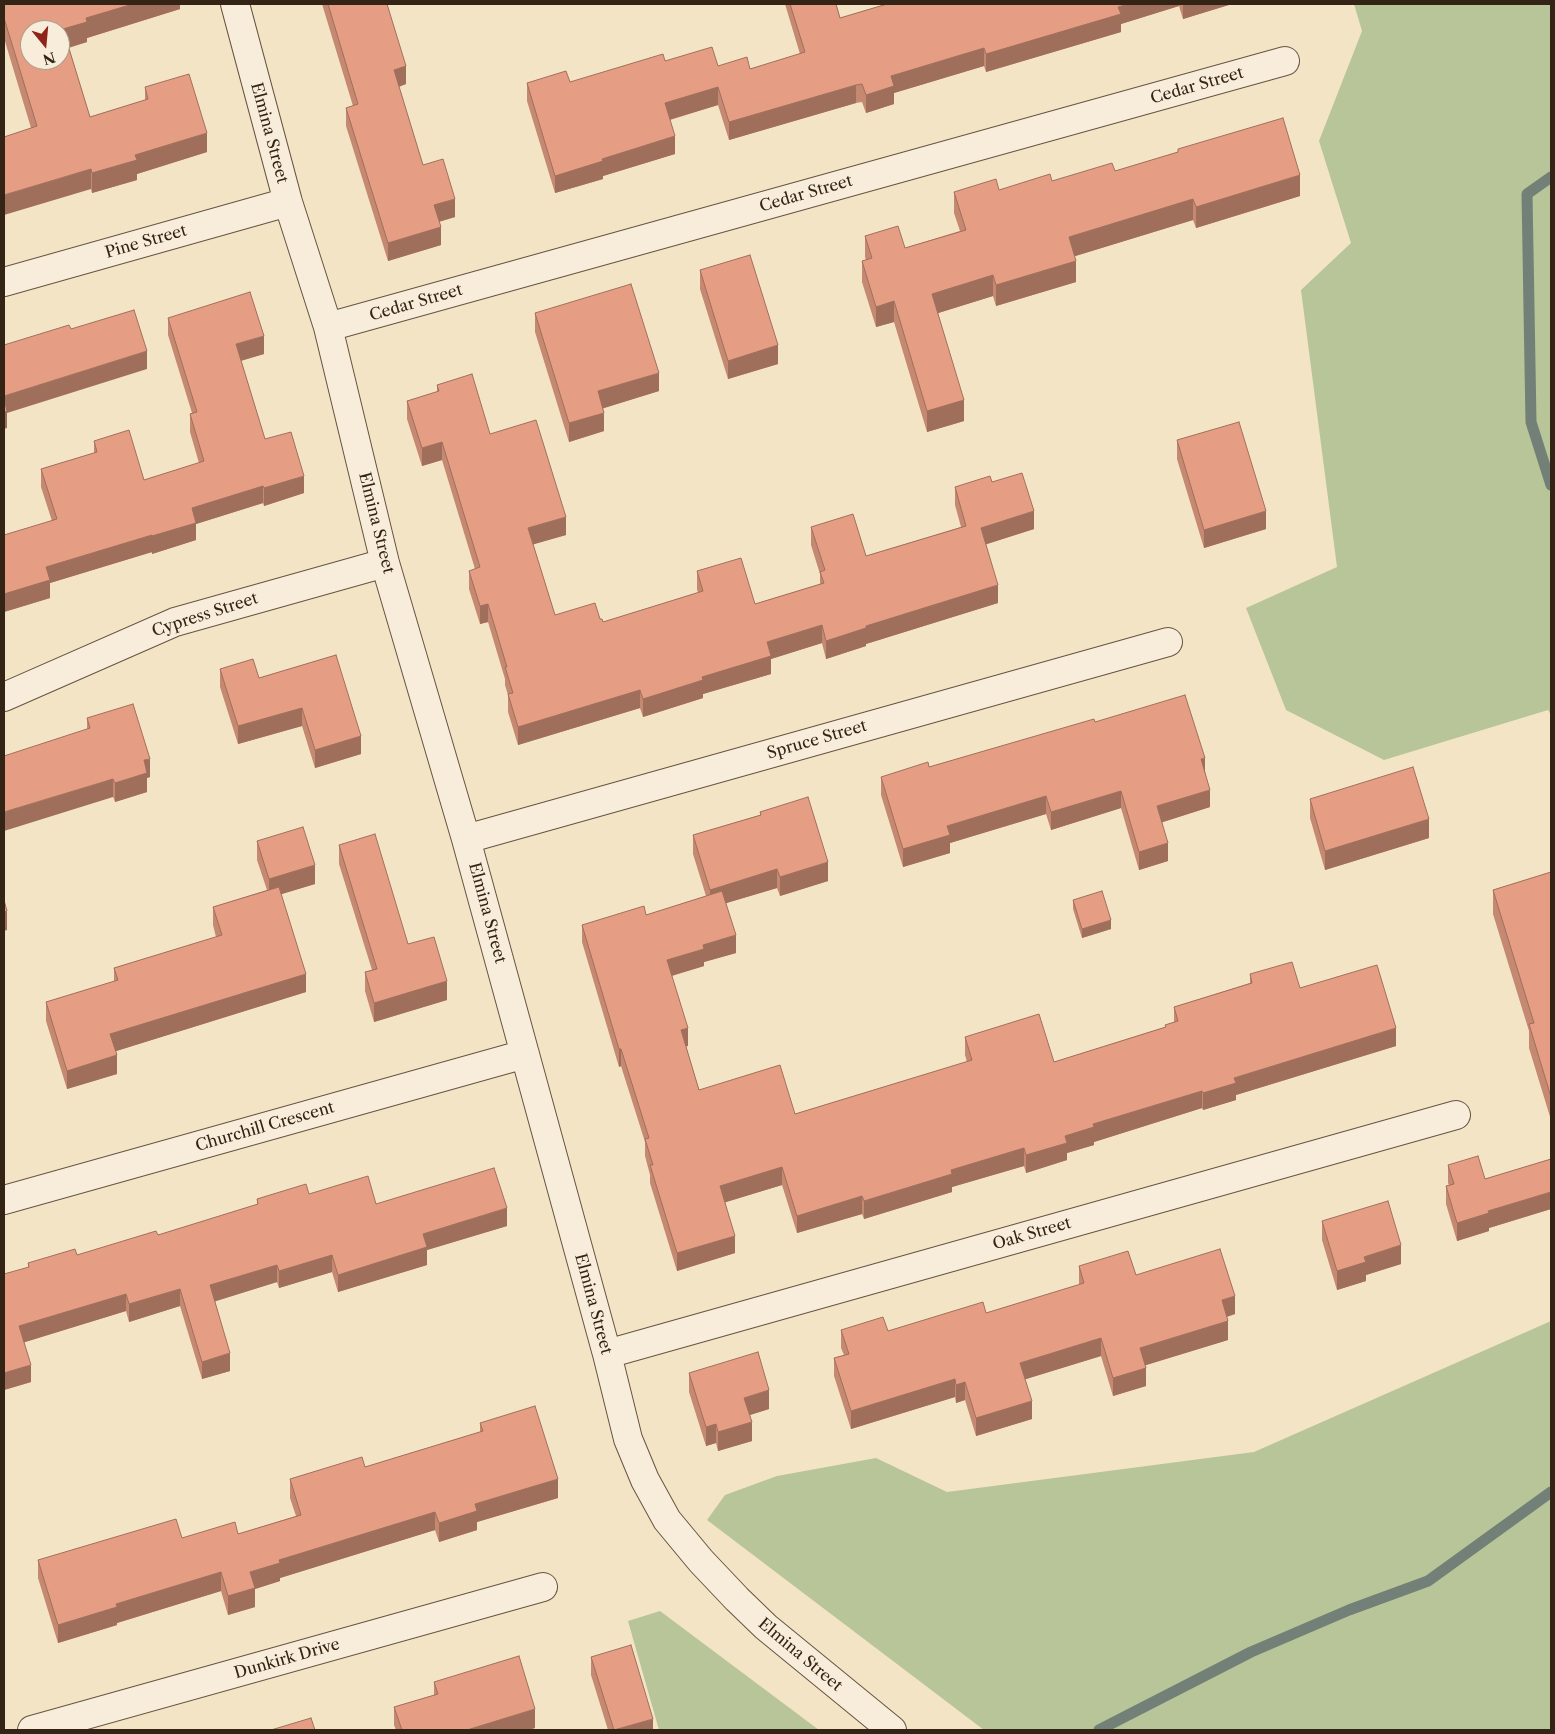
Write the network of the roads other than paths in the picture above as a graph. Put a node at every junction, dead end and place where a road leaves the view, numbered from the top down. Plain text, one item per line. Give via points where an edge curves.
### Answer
1 (235, 4) edge
2 (1285, 61) dead end
3 (288, 202) junction
4 (4, 282) edge
5 (328, 327) junction
6 (385, 563) junction
7 (1168, 642) dead end
8 (4, 697) edge
9 (466, 839) junction
10 (526, 1054) junction
11 (1456, 1115) dead end
12 (4, 1200) edge
13 (607, 1354) junction
14 (543, 1587) dead end
15 (32, 1730) edge
16 (892, 1730) edge

1 - 3 street, Elmina Street
2 - 5 street, Cedar Street
3 - 4 street, Pine Street
3 - 5 street, Elmina Street
5 - 6 street, Elmina Street
6 - 8 street, Cypress Street via 175,622
6 - 9 street, Elmina Street
7 - 9 street, Spruce Street
9 - 10 street, Elmina Street
10 - 12 street, Churchill Crescent
10 - 13 street, Elmina Street
11 - 13 street, Oak Street
13 - 16 street, Elmina Street via 628,1439 667,1520 737,1600
14 - 15 street, Dunkirk Drive

